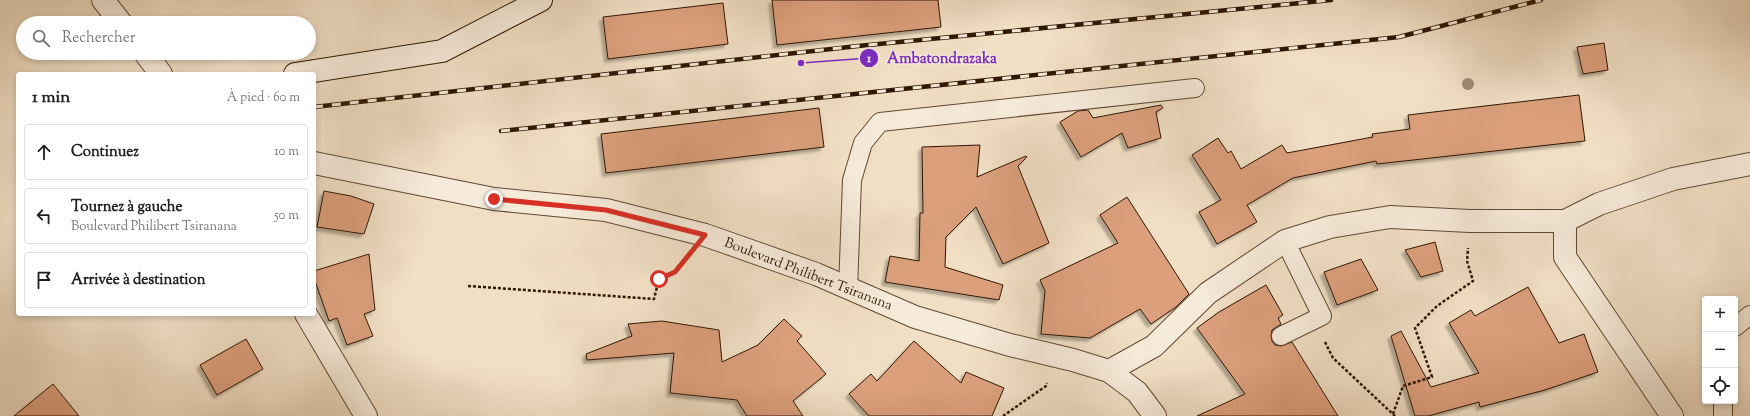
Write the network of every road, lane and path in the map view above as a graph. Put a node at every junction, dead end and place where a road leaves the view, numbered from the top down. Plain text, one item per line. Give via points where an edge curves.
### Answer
1 (103, 0) edge
2 (541, 0) edge
3 (116, 16) edge
4 (151, 60) edge
5 (160, 72) edge
6 (308, 72) edge
7 (1196, 88) dead end
8 (316, 162) edge
9 (1750, 164) edge
10 (1470, 221) junction
11 (1565, 221) junction
12 (705, 235) junction
13 (1285, 241) junction
14 (468, 286) dead end
15 (848, 288) junction
16 (1750, 315) edge
17 (307, 316) edge
18 (1315, 320) junction
19 (1738, 325) edge
20 (1281, 336) dead end
21 (1057, 356) junction
22 (1109, 371) junction
23 (1723, 404) edge
24 (1394, 415) edge
25 (366, 416) edge
26 (1003, 416) edge
27 (1155, 416) edge
28 (1672, 416) edge
29 (1722, 416) edge

1 - 3 street
2 - 6 street via 442,51
4 - 5 street
7 - 15 lane via 880,122 863,143 852,180
8 - 12 street, Boulevard Philibert Tsiranana via 494,199 606,210
9 - 11 street via 1673,179 1599,204
10 - 11 street
10 - 13 street via 1390,217 1330,227
10 - 24 path via 1467,261 1473,281 1437,306 1415,328 1432,377 1403,386
11 - 28 street via 1565,256
12 - 14 path via 675,272 659,279 654,299
12 - 15 street, Boulevard Philibert Tsiranana via 816,274
13 - 18 lane via 1322,316
13 - 22 street via 1208,292 1154,346
15 - 21 street, Boulevard Philibert Tsiranana via 915,317
16 - 19 lane
17 - 25 street
18 - 20 lane
18 - 24 path via 1333,358
21 - 22 street, Boulevard Philibert Tsiranana
21 - 26 path via 1046,386
22 - 27 street via 1137,392
23 - 29 lane

